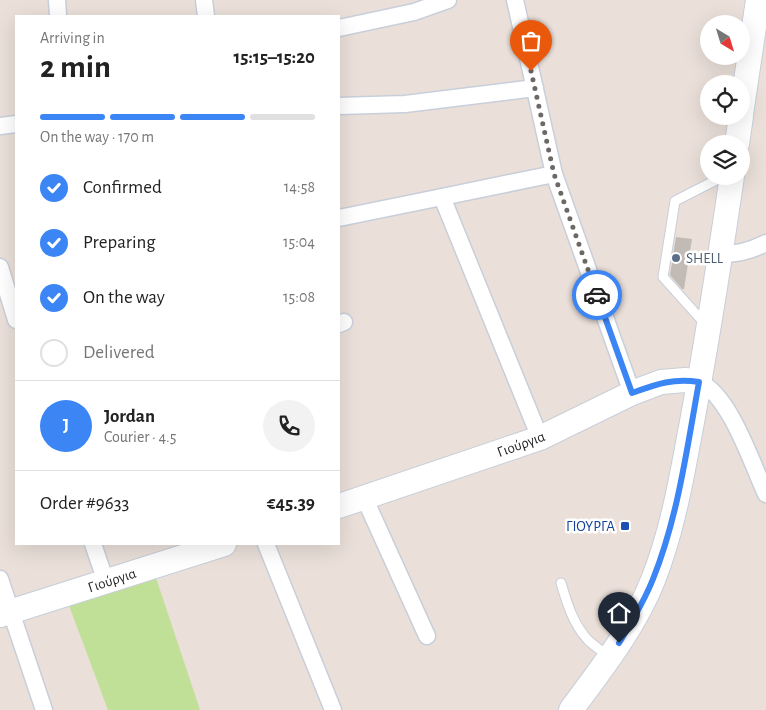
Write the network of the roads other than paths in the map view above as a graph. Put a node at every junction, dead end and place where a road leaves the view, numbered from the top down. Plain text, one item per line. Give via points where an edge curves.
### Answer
1 (57, 0) edge
2 (204, 0) edge
3 (448, 0) edge
4 (515, 0) edge
5 (758, 0) edge
6 (58, 15) edge
7 (206, 15) edge
8 (340, 28) edge
9 (747, 75) edge
10 (535, 88) junction
11 (340, 106) edge
12 (15, 124) edge
13 (0, 126) edge
14 (554, 174) junction
15 (706, 185) edge
16 (731, 185) edge
17 (442, 197) junction
18 (340, 218) edge
19 (766, 243) edge
20 (720, 254) junction
21 (0, 267) edge
22 (15, 317) edge
23 (708, 328) junction
24 (699, 382) junction
25 (632, 393) junction
26 (540, 438) junction
27 (766, 494) edge
28 (364, 497) junction
29 (340, 506) edge
30 (93, 545) edge
31 (221, 545) edge
32 (266, 545) edge
33 (0, 579) edge
34 (106, 582) junction
35 (561, 583) dead end
36 (5, 613) edge
37 (427, 636) dead end
38 (610, 658) junction
39 (44, 710) edge
40 (333, 710) edge
41 (571, 710) edge

1 - 6 street
2 - 7 street
3 - 8 street via 414,12
4 - 10 street
5 - 9 main road
10 - 11 street via 405,104
10 - 14 street
12 - 13 street
14 - 17 street
14 - 25 street
15 - 23 lane via 675,201 663,277
16 - 20 main road
17 - 18 street
17 - 26 street
19 - 20 street via 737,254
20 - 23 main road
21 - 22 street
23 - 24 main road
24 - 25 main road, Γιούργια via 661,382
24 - 27 street via 708,386 728,410
24 - 38 main road via 666,540 653,580
25 - 26 main road, Γιούργια
26 - 28 main road, Γιούργια
28 - 29 main road, Γιούργια
28 - 37 street
30 - 34 street
31 - 34 main road, Γιούργια
32 - 40 street
33 - 36 street
34 - 36 main road, Γιούργια
35 - 38 lane via 575,622 588,640
36 - 39 street
38 - 41 main road

